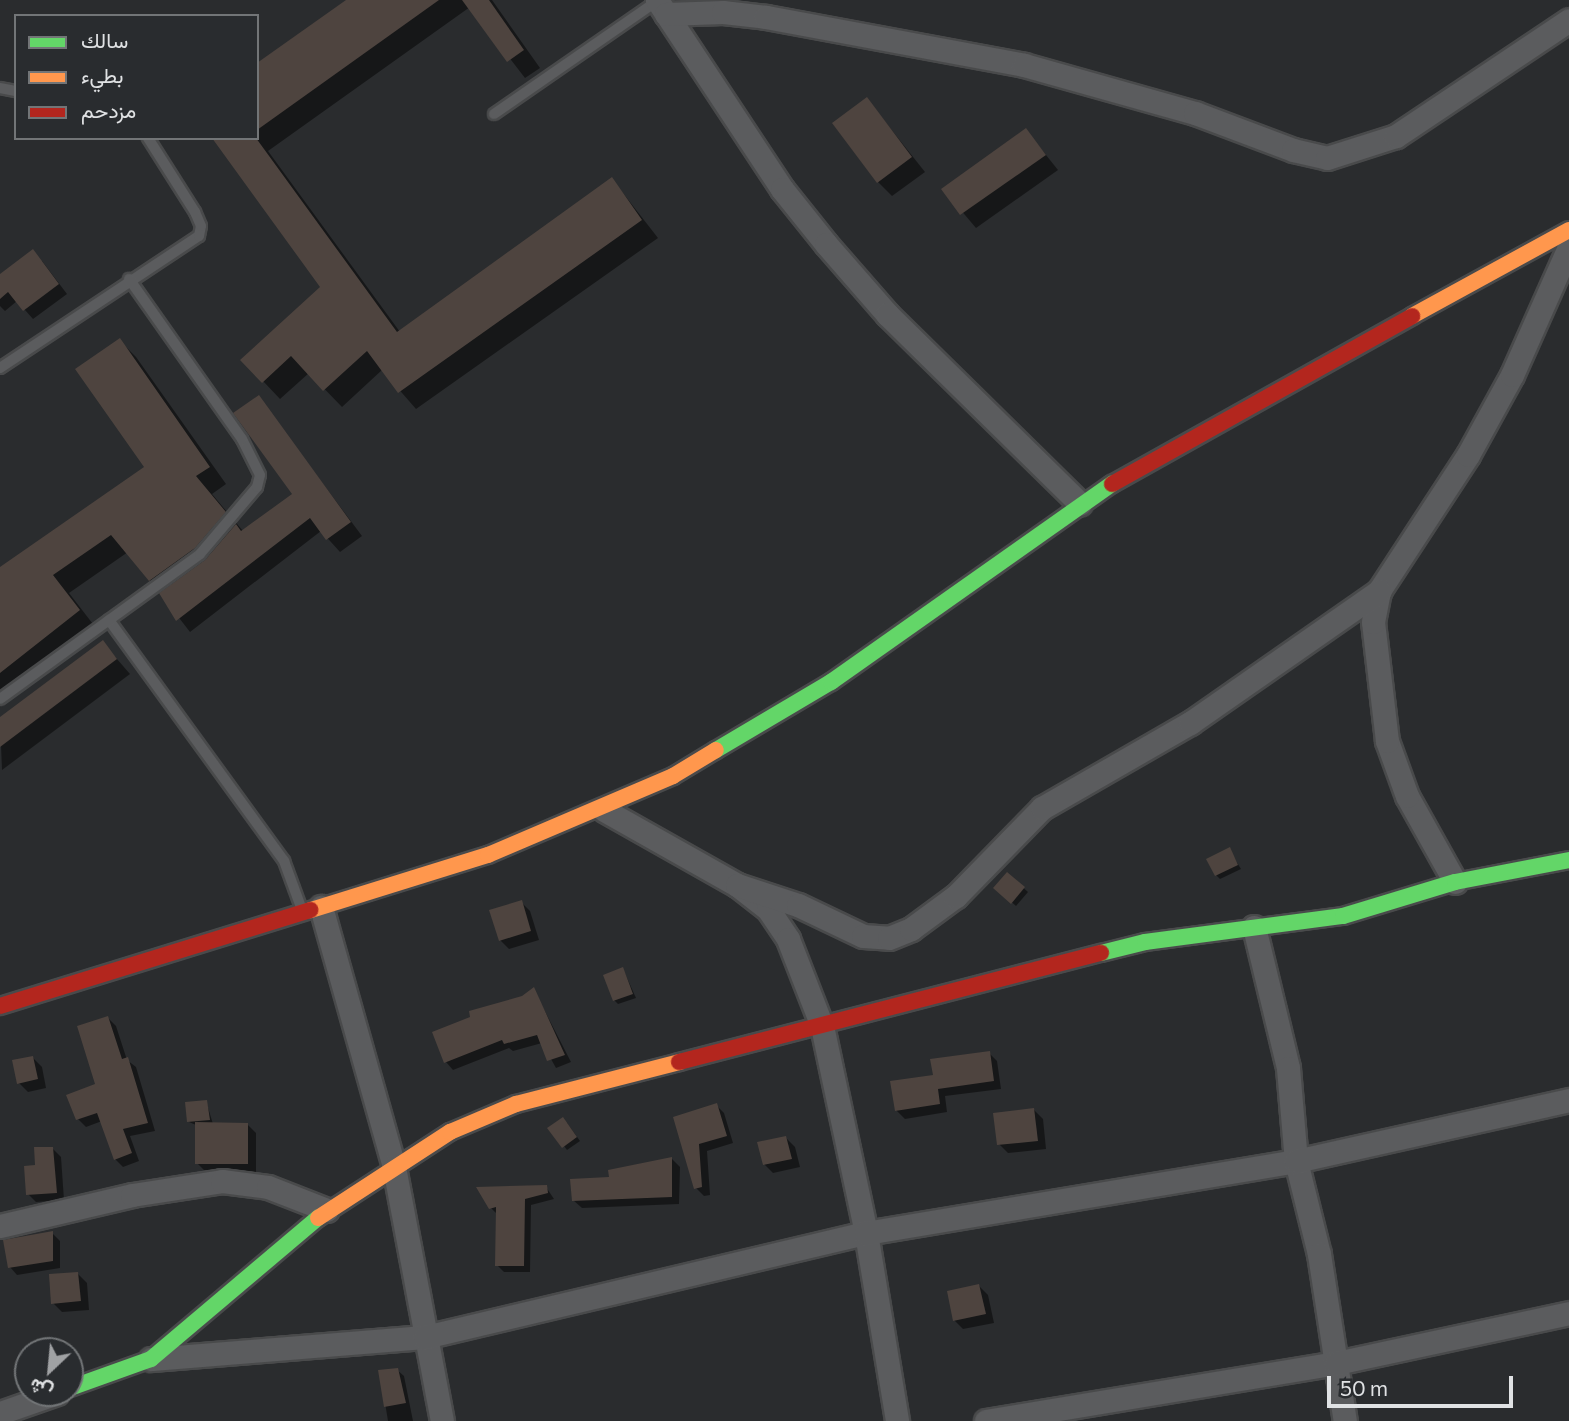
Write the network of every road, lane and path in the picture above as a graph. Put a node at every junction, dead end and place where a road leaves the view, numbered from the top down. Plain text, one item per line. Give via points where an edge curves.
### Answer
1 (660, 5) edge
2 (1569, 20) edge
3 (494, 114) dead end
4 (149, 140) edge
5 (1569, 230) edge
6 (1569, 247) edge
7 (130, 279) junction
8 (0, 368) edge
9 (1080, 504) junction
10 (1379, 591) junction
11 (109, 620) junction
12 (0, 699) edge
13 (604, 810) junction
14 (1569, 860) edge
15 (1455, 882) junction
16 (737, 885) junction
17 (312, 910) junction
18 (1254, 927) junction
19 (0, 1006) edge
20 (822, 1026) junction
21 (1569, 1100) edge
22 (1296, 1161) junction
23 (394, 1167) junction
24 (327, 1210) junction
25 (0, 1226) edge
26 (866, 1233) junction
27 (1569, 1313) edge
28 (425, 1337) junction
29 (151, 1359) junction
30 (1336, 1363) junction
31 (84, 1383) edge
32 (17, 1407) edge
33 (0, 1413) edge
34 (442, 1421) edge
35 (897, 1421) edge
36 (986, 1421) edge
37 (1345, 1421) edge

1 - 2 street via 766,17 1024,65 1195,113 1327,158 1396,136
1 - 3 lane
1 - 9 street via 775,179 826,244 888,315
4 - 7 lane via 201,226 194,241
5 - 9 main road via 1277,387
6 - 10 street via 1512,375 1468,455
7 - 8 lane
7 - 11 lane via 227,417 260,475 250,497 220,534
9 - 13 main road via 831,682 673,776
10 - 15 street via 1373,645 1387,741 1407,796
10 - 16 street via 1190,723 1042,808 956,896 911,929 889,938 863,936 799,905
11 - 12 lane
11 - 17 lane via 284,861
13 - 16 street
13 - 17 main road via 488,856
14 - 15 main road
15 - 18 main road via 1343,916
16 - 20 street via 768,909 788,939
17 - 19 main road
17 - 23 street
18 - 20 main road via 1145,942
18 - 22 street via 1288,1068
20 - 23 main road via 516,1104 450,1132
20 - 26 street
21 - 22 street
22 - 26 street
22 - 30 street via 1319,1254
23 - 24 main road
23 - 28 street
24 - 25 street via 268,1187 222,1181 132,1195
24 - 29 main road
26 - 28 street
26 - 35 street
27 - 30 street
28 - 29 street
28 - 34 street
29 - 31 main road
30 - 36 street
30 - 37 street
32 - 33 street

